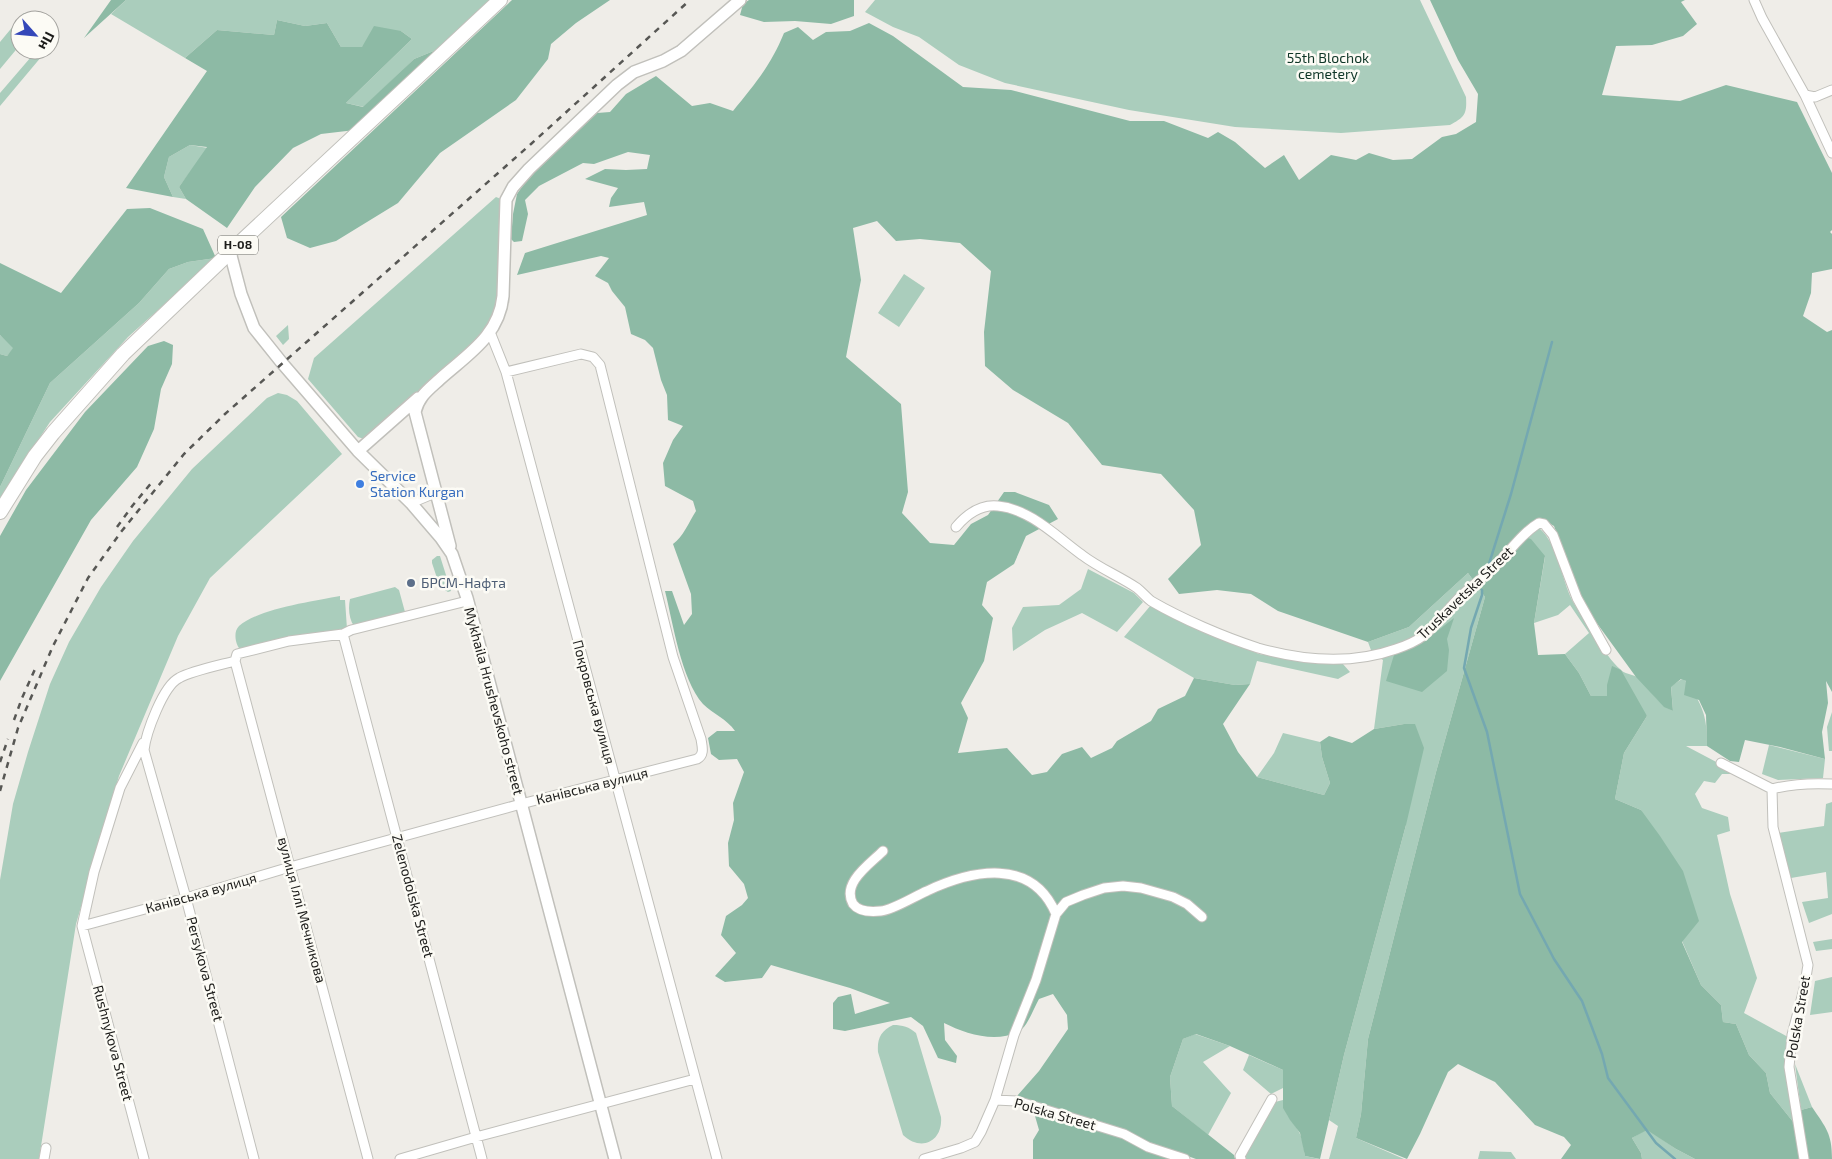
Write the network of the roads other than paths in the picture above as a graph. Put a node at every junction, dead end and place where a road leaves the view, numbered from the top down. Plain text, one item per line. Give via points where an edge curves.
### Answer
1 (500, 0) edge
2 (740, 0) edge
3 (1754, 0) edge
4 (1832, 90) edge
5 (1805, 94) junction
6 (1832, 153) edge
7 (230, 252) junction
8 (490, 332) junction
9 (506, 372) junction
10 (421, 395) junction
11 (358, 451) junction
12 (435, 493) junction
13 (411, 503) junction
14 (0, 512) edge
15 (956, 527) dead end
16 (452, 554) junction
17 (467, 601) junction
18 (343, 634) junction
19 (1606, 650) dead end
20 (235, 661) junction
21 (144, 746) junction
22 (1721, 763) dead end
23 (615, 780) junction
24 (1832, 784) edge
25 (1772, 789) junction
26 (521, 804) junction
27 (398, 838) junction
28 (882, 851) dead end
29 (290, 867) junction
30 (186, 898) junction
31 (1056, 914) junction
32 (1202, 917) dead end
33 (82, 926) junction
34 (695, 1079) junction
35 (1272, 1099) dead end
36 (995, 1100) junction
37 (600, 1104) junction
38 (476, 1136) junction
39 (46, 1148) dead end
40 (44, 1159) edge
41 (144, 1159) edge
42 (254, 1159) edge
43 (368, 1159) edge
44 (400, 1159) edge
45 (482, 1159) edge
46 (615, 1159) edge
47 (717, 1159) edge
48 (924, 1159) edge
49 (1185, 1159) edge
50 (1241, 1159) edge
51 (1804, 1159) edge

1 - 7 main road, Н-08
2 - 8 street via 681,51 634,72 617,85 514,187 506,200 504,216 502,310
3 - 5 street
4 - 5 street via 1816,97
5 - 6 street
7 - 11 street, Mykhaila Hrushevskoho street via 254,328
7 - 14 main road, Н-08 via 99,380 35,456
8 - 9 street, Покровська вулиця
8 - 10 street
9 - 23 street, Покровська вулиця
9 - 23 street, Канівська вулиця via 581,354 588,354 600,365 673,657 698,727 703,750 697,759
10 - 11 street
10 - 12 street via 415,412
11 - 13 street, Mykhaila Hrushevskoho street
12 - 13 street
12 - 16 street
13 - 16 street, Mykhaila Hrushevskoho street
15 - 19 street, Truskavetska Street via 978,508 999,506 1011,510 1030,518 1150,600 1193,622 1258,648 1290,656 1342,660 1389,652 1423,636 1459,598 1496,566 1526,532 1539,523 1553,535 1577,598
16 - 17 street, Mykhaila Hrushevskoho street
17 - 18 street
17 - 26 street, Mykhaila Hrushevskoho street
18 - 20 street via 289,641 237,654
18 - 27 street, Zelenodolska Street
20 - 21 street via 179,678 170,685
20 - 29 street, вулиця Іллі Мечникова
21 - 30 street, Persykova Street
21 - 33 street via 120,788 94,872
22 - 25 street
23 - 26 street, Канівська вулиця
23 - 34 street, Покровська вулиця
24 - 25 street
25 - 51 street, Polska Street via 1773,827 1808,965 1792,1036 1789,1067
26 - 27 street, Канівська вулиця
26 - 37 street, Mykhaila Hrushevskoho street
27 - 29 street, Канівська вулиця
27 - 38 street, Zelenodolska Street
28 - 31 street via 851,886 850,897 855,906 864,911 883,911 957,879 978,874 1015,874 1029,880 1045,894
29 - 30 street, Канівська вулиця
29 - 43 street, вулиця Іллі Мечникова
30 - 33 street, Канівська вулиця
30 - 42 street, Persykova Street
31 - 32 street via 1066,902 1104,888 1123,886 1173,897
31 - 36 street, Polska Street
33 - 41 street, Rushnykova Street
34 - 37 street
34 - 47 street, Покровська вулиця
35 - 50 street via 1246,1143
36 - 48 street via 974,1142
36 - 49 street, Polska Street via 1017,1100 1124,1134 1148,1147
37 - 38 street
37 - 46 street, Mykhaila Hrushevskoho street
38 - 44 street
38 - 45 street, Zelenodolska Street
39 - 40 street

